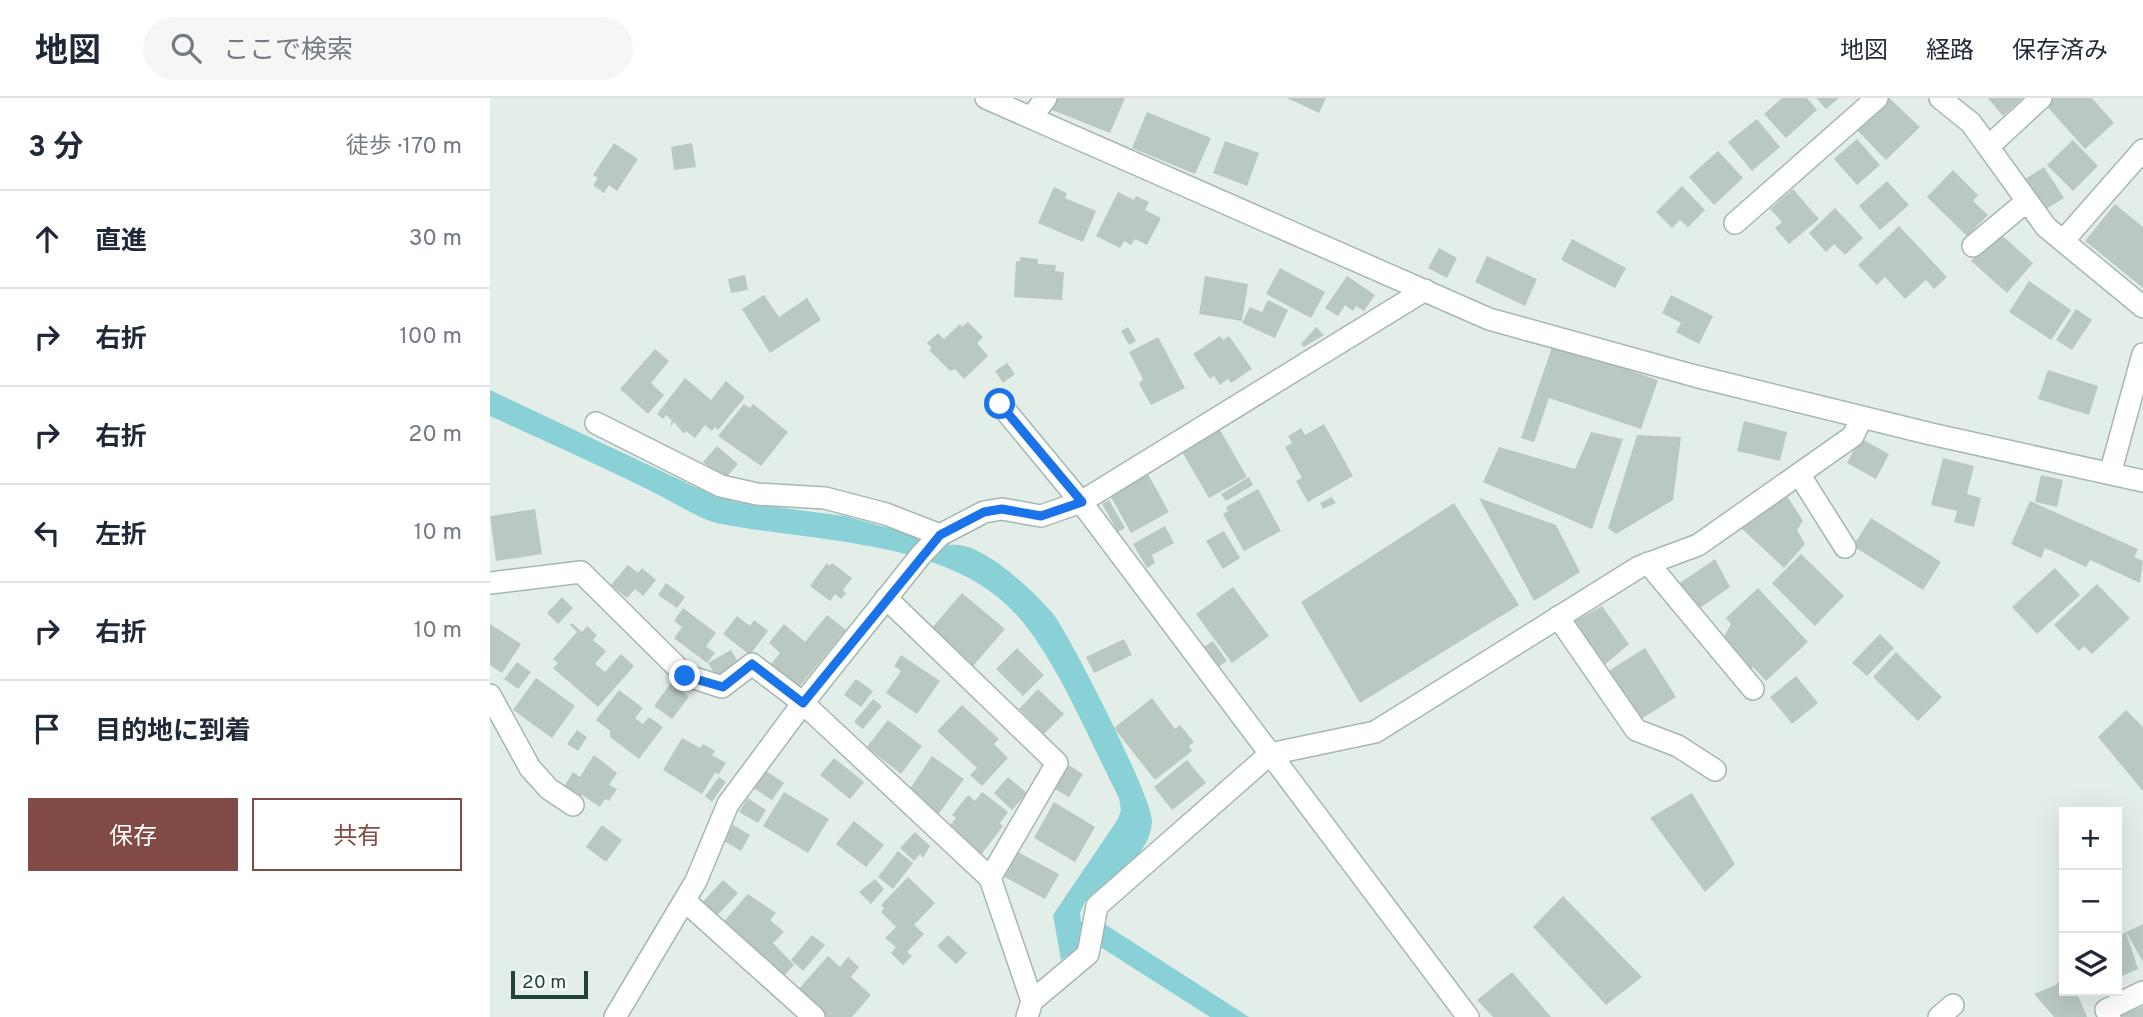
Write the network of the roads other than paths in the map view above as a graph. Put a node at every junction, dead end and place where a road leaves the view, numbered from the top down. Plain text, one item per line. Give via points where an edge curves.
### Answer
1 (986, 98) edge
2 (1046, 98) edge
3 (1877, 98) edge
4 (1940, 98) edge
5 (2041, 98) edge
6 (1031, 118) junction
7 (1988, 146) junction
8 (2143, 150) edge
9 (2027, 201) junction
10 (1735, 223) dead end
11 (2063, 241) junction
12 (1973, 246) dead end
13 (1425, 289) junction
14 (2143, 307) edge
15 (2143, 354) edge
16 (1000, 404) dead end
17 (1862, 417) junction
18 (596, 423) dead end
19 (1799, 474) junction
20 (2110, 474) junction
21 (2143, 481) edge
22 (1082, 502) junction
23 (940, 535) junction
24 (1845, 547) dead end
25 (1648, 563) junction
26 (490, 583) edge
27 (886, 598) junction
28 (1558, 617) junction
29 (1753, 690) dead end
30 (490, 695) edge
31 (803, 703) junction
32 (1270, 754) junction
33 (1716, 770) dead end
34 (573, 805) dead end
35 (990, 878) junction
36 (685, 901) junction
37 (2143, 992) edge
38 (1029, 1009) edge
39 (615, 1017) edge
40 (814, 1017) edge
41 (1468, 1017) edge
42 (2110, 1017) edge

1 - 6 street
2 - 6 street
3 - 10 street
4 - 7 street via 1971,123
5 - 7 street
6 - 13 street
7 - 9 street
8 - 11 street
9 - 11 street via 2046,228
9 - 12 street
11 - 14 street
13 - 17 street via 1489,319
13 - 22 street
15 - 20 street
16 - 22 street
17 - 19 street via 1853,436
17 - 20 street
18 - 23 street via 721,486 757,494 825,498
19 - 24 street
19 - 25 street via 1698,545
20 - 21 street
22 - 23 street via 1041,516 1002,509 984,512
22 - 32 street
23 - 27 street
25 - 28 street
25 - 29 street
26 - 31 street via 581,572 685,676 723,687 752,664
27 - 31 street
27 - 35 street via 1057,763
28 - 32 street via 1376,732
28 - 33 street via 1636,730 1678,746
30 - 34 street via 530,768 549,789
31 - 35 street
31 - 36 street via 727,804
32 - 38 street via 1097,906 1088,954
32 - 41 street
35 - 38 street
36 - 39 street
36 - 40 street
37 - 42 street via 2106,1010

